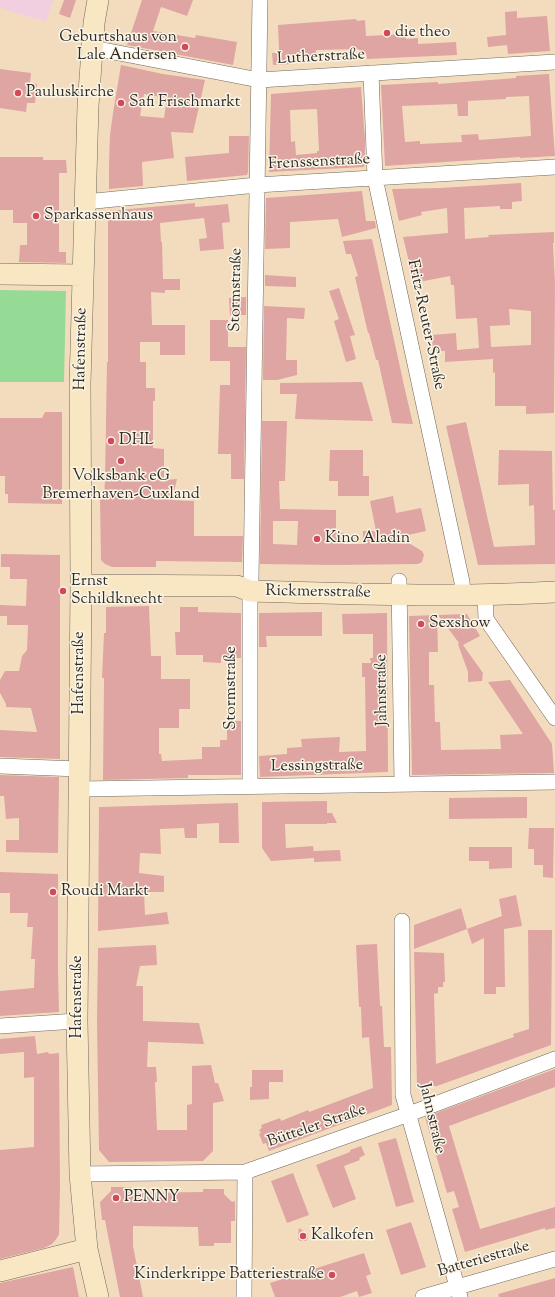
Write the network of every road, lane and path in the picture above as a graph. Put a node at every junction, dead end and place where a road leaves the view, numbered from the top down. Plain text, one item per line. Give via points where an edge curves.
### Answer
1 (98, 0) edge
2 (111, 0) edge
3 (260, 0) edge
4 (93, 48) junction
5 (555, 62) edge
6 (371, 73) junction
7 (259, 80) junction
8 (555, 167) edge
9 (375, 178) junction
10 (257, 185) junction
11 (85, 202) junction
12 (0, 274) edge
13 (83, 275) junction
14 (555, 579) edge
15 (81, 585) junction
16 (246, 585) junction
17 (399, 588) junction
18 (462, 588) junction
19 (555, 592) edge
20 (485, 594) junction
21 (555, 718) edge
22 (0, 766) edge
23 (79, 779) junction
24 (555, 782) edge
25 (402, 784) junction
26 (250, 786) junction
27 (402, 921) dead end
28 (77, 1021) junction
29 (0, 1026) edge
30 (555, 1059) edge
31 (409, 1114) junction
32 (245, 1172) junction
33 (80, 1174) junction
34 (87, 1249) junction
35 (555, 1259) edge
36 (0, 1271) edge
37 (459, 1292) edge
38 (98, 1297) edge
39 (244, 1297) edge
40 (423, 1297) edge

1 - 4 main road, Hafenstraße
2 - 4 main road, Hafenstraße
3 - 7 street, Stormstraße
4 - 7 street, Lutherstraße
4 - 11 main road, Hafenstraße
5 - 6 street, Lutherstraße
6 - 7 street, Lutherstraße
6 - 9 street, Fritz-Reuter-Straße
7 - 10 street, Stormstraße
8 - 9 street, Frenssenstraße
9 - 10 street, Frenssenstraße
9 - 18 street, Fritz-Reuter-Straße
10 - 11 street, Frenssenstraße
10 - 16 street, Stormstraße
11 - 13 main road, Hafenstraße
12 - 13 main road
13 - 15 main road, Hafenstraße via 80,383
14 - 18 main road, Rickmersstraße
15 - 16 main road, Rickmersstraße
15 - 23 main road, Hafenstraße
16 - 17 main road, Rickmersstraße
16 - 26 street, Stormstraße
17 - 18 main road, Rickmersstraße
17 - 25 street, Jahnstraße
18 - 20 main road, Rickmersstraße
19 - 20 main road, Rickmersstraße
20 - 21 street via 486,619
22 - 23 street, Lessingstraße
23 - 26 street, Lessingstraße
23 - 28 main road, Hafenstraße
24 - 25 street, Lessingstraße
25 - 26 street, Lessingstraße
27 - 31 street, Jahnstraße via 403,1095
28 - 29 street
28 - 33 main road, Hafenstraße
30 - 31 street, Bütteler Straße
31 - 32 street, Bütteler Straße
31 - 37 street, Jahnstraße
32 - 33 street, Bütteler Straße
32 - 39 street
33 - 34 main road, Hafenstraße
34 - 36 main road
34 - 38 main road, Hafenstraße
35 - 37 street, Batteriestraße
37 - 40 street, Batteriestraße

